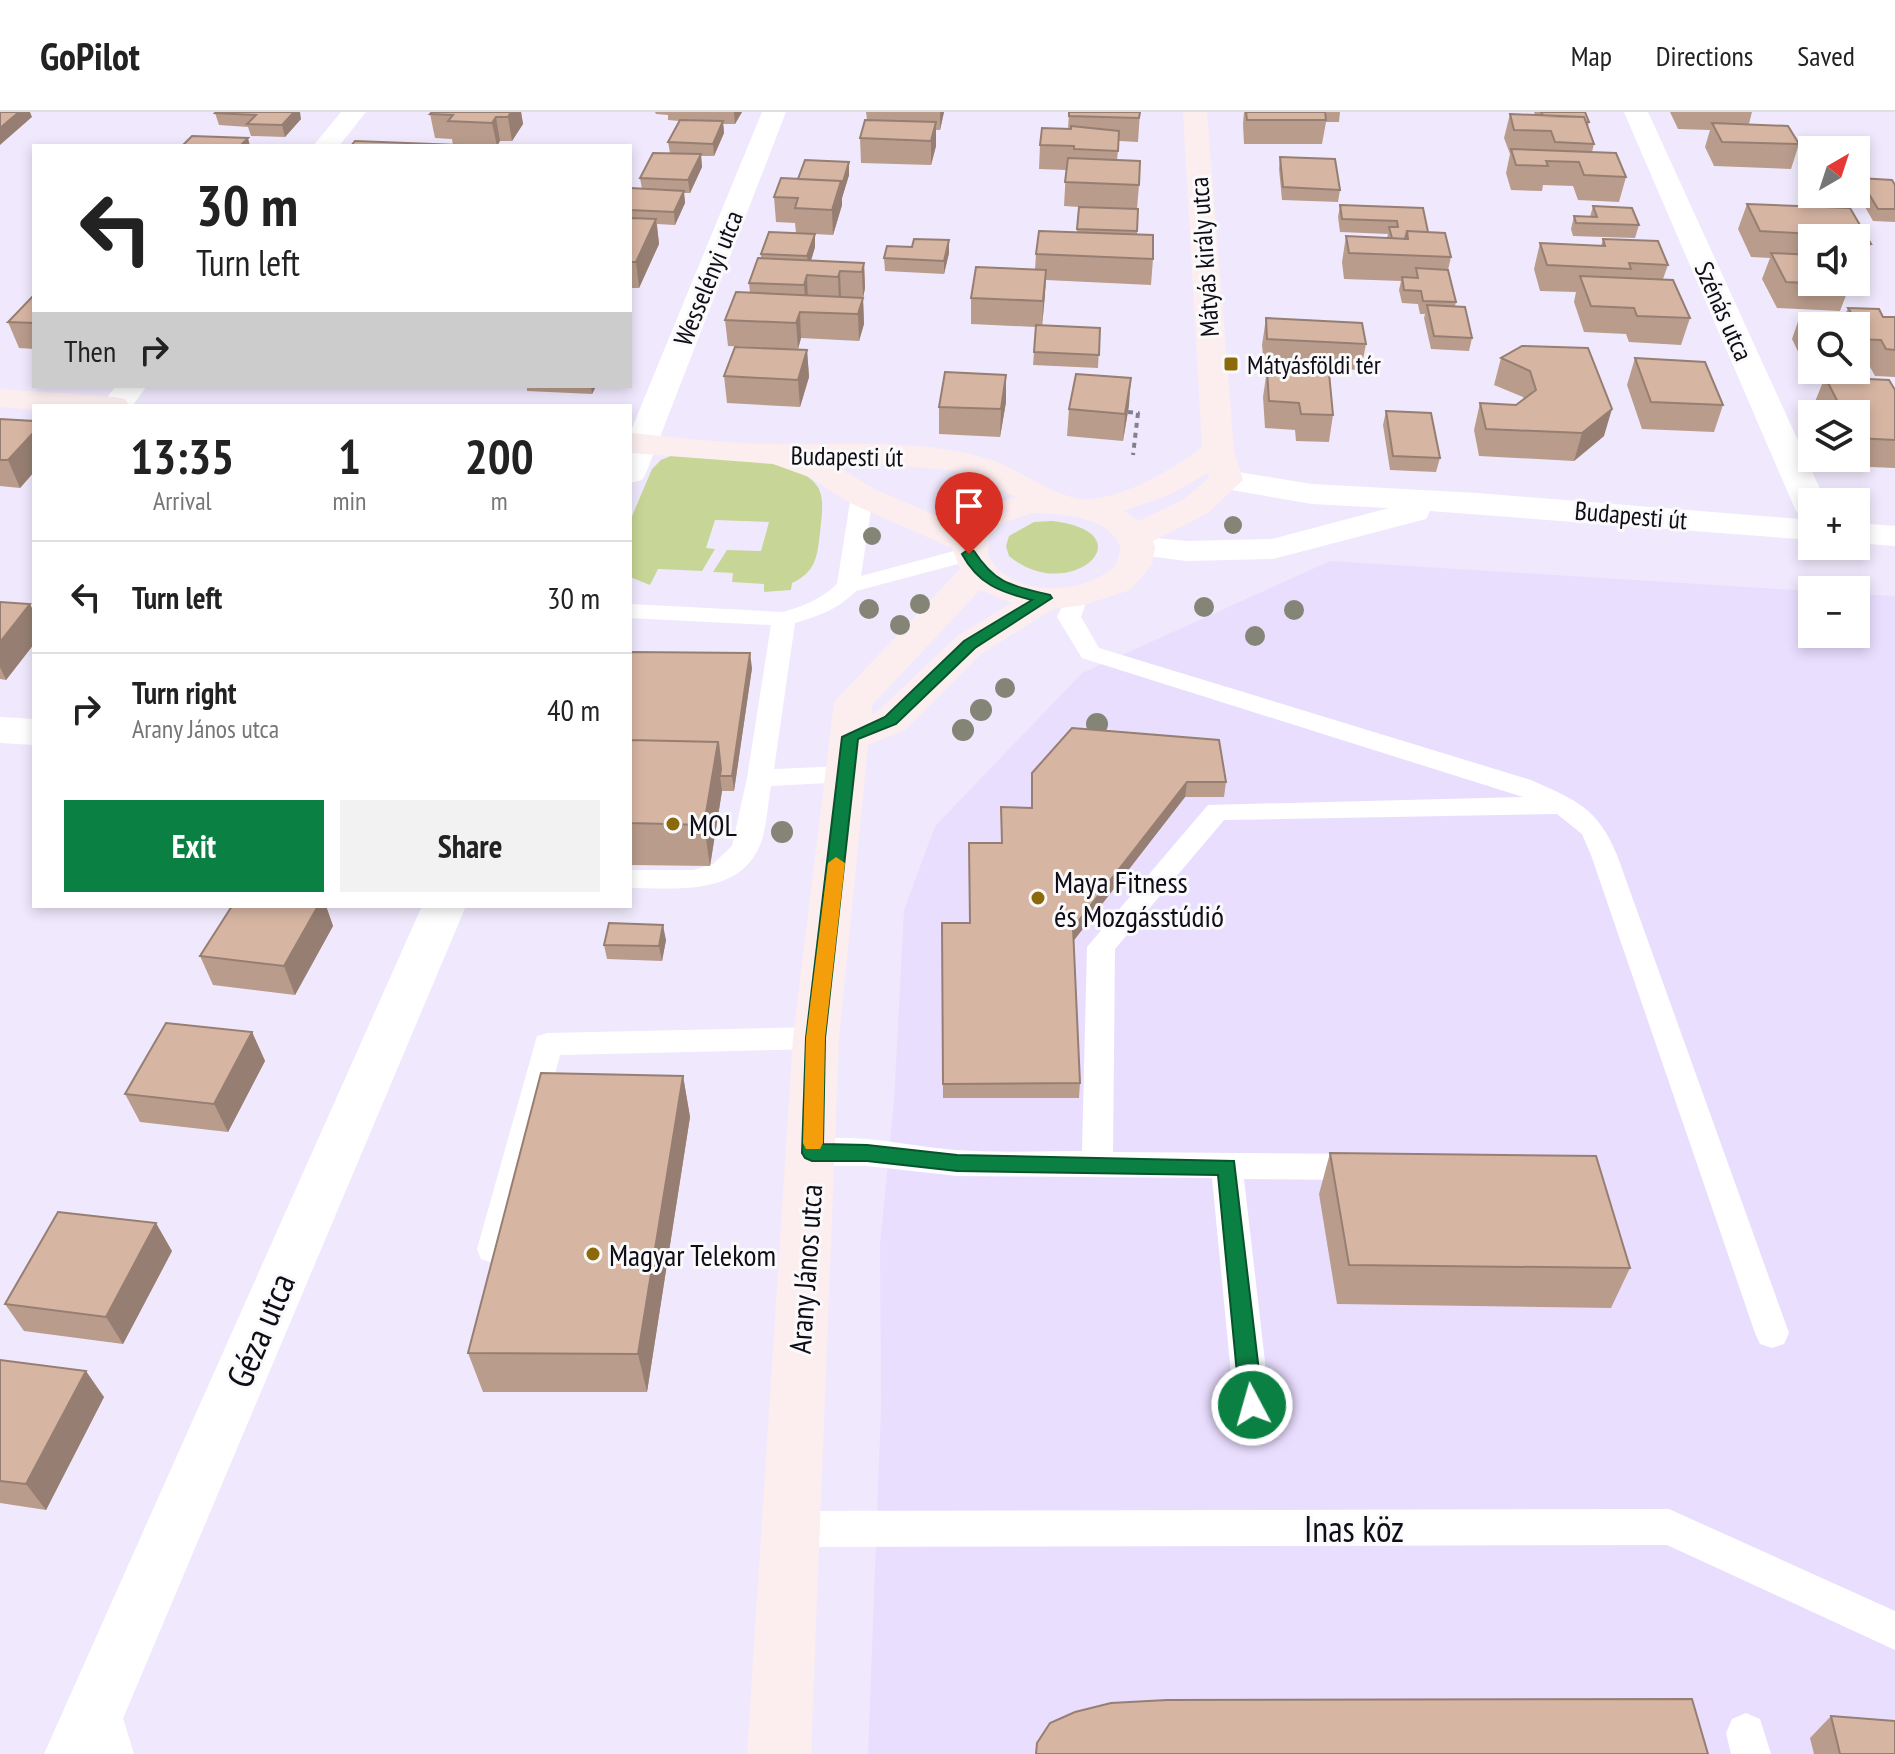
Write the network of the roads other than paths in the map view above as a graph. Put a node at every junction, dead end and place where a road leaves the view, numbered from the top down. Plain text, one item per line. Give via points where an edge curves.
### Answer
1 (354, 112) edge
2 (774, 112) edge
3 (1195, 112) edge
4 (1636, 112) edge
5 (328, 144) edge
6 (130, 388) edge
7 (0, 398) edge
8 (86, 404) edge
9 (117, 404) edge
10 (634, 453) edge
11 (773, 454) junction
12 (1222, 465) junction
13 (1803, 488) edge
14 (862, 496) junction
15 (1451, 502) junction
16 (1056, 503) junction
17 (1094, 510) junction
18 (1798, 529) edge
19 (1870, 534) edge
20 (1895, 536) edge
21 (1135, 542) junction
22 (1273, 549) junction
23 (972, 556) junction
24 (1121, 580) junction
25 (848, 586) junction
26 (1061, 598) junction
27 (632, 611) edge
28 (784, 619) junction
29 (0, 730) edge
30 (32, 732) edge
31 (849, 755) junction
32 (760, 778) junction
33 (1563, 805) junction
34 (632, 879) edge
35 (443, 908) edge
36 (816, 1038) junction
37 (812, 1153) junction
38 (1097, 1164) junction
39 (1227, 1167) junction
40 (1387, 1167) edge
41 (493, 1249) edge
42 (1772, 1333) dead end
43 (1252, 1405) dead end
44 (789, 1529) junction
45 (1895, 1631) edge
46 (100, 1700) junction
47 (76, 1754) edge
48 (114, 1754) edge
49 (779, 1754) edge

1 - 5 street
2 - 10 street, Wesselényi utca
3 - 12 street, Mátyás király utca
4 - 13 street, Szénás utca
6 - 9 street
7 - 8 street
10 - 11 street, Budapesti út
11 - 14 street, Budapesti út via 821,470
11 - 16 street, Budapesti út via 860,452 957,461
12 - 15 street, Budapesti út via 1312,494
12 - 17 street
12 - 21 street via 1196,506
14 - 23 street, Budapesti út
14 - 25 lane
15 - 18 street, Budapesti út
15 - 22 street, Budapesti út
16 - 17 street
16 - 23 street via 1032,503 990,517 976,528
17 - 21 street via 1118,521
19 - 20 street
21 - 22 street, Budapesti út via 1186,551
21 - 24 street via 1137,558
22 - 24 street, Budapesti út via 1251,564
23 - 25 lane
23 - 26 street via 1005,589
23 - 31 street, Arany János utca via 853,702
24 - 26 street via 1102,590
25 - 28 lane via 812,611
26 - 31 street via 969,645
26 - 33 lane via 1090,653 1522,786
27 - 28 lane
28 - 32 lane
29 - 30 street
31 - 32 lane
31 - 36 street, Arany János utca
32 - 34 lane via 745,850 722,871 693,879
33 - 38 lane via 1217,811 1101,947
33 - 42 lane via 1593,829 1604,855
35 - 46 street, Géza utca
36 - 37 street, Arany János utca
36 - 41 lane via 548,1044
37 - 38 lane via 957,1163
37 - 44 street, Arany János utca
38 - 39 lane
39 - 40 lane
39 - 43 lane
44 - 45 lane, Inas köz via 1669,1527
44 - 49 street, Arany János utca
46 - 47 street, Géza utca
46 - 48 lane

